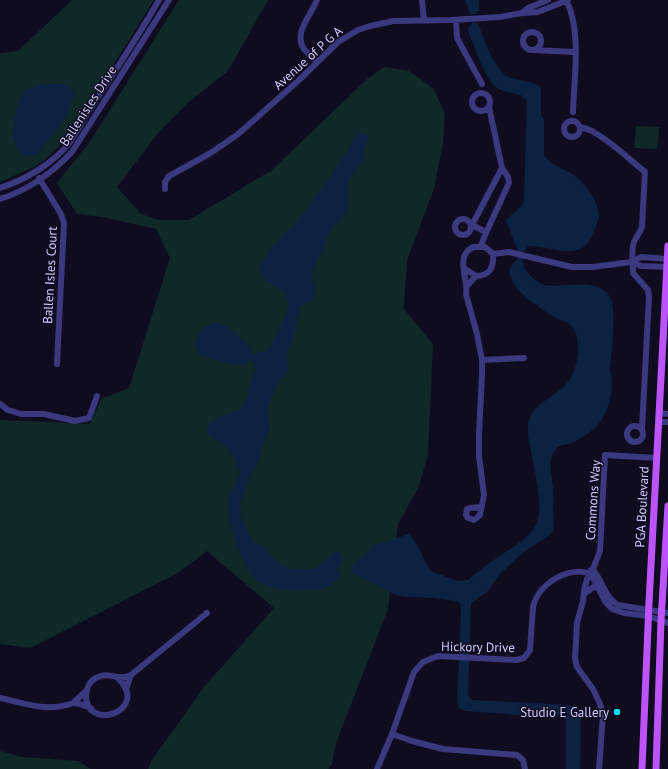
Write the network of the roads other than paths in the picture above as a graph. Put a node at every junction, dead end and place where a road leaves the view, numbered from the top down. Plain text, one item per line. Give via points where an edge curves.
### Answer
1 (159, 0) edge
2 (169, 0) edge
3 (317, 0) edge
4 (422, 0) edge
5 (548, 0) edge
6 (567, 0) edge
7 (537, 6) edge
8 (456, 20) junction
9 (424, 21) junction
10 (531, 50) dead end
11 (575, 52) junction
12 (317, 62) junction
13 (482, 84) dead end
14 (489, 107) dead end
15 (573, 112) dead end
16 (580, 127) dead end
17 (502, 168) junction
18 (34, 172) junction
19 (41, 180) junction
20 (0, 188) edge
21 (165, 189) dead end
22 (0, 199) edge
23 (486, 232) junction
24 (481, 246) junction
25 (668, 246) edge
26 (493, 254) junction
27 (668, 259) edge
28 (632, 262) junction
29 (667, 267) edge
30 (465, 269) junction
31 (476, 276) junction
32 (466, 287) junction
33 (524, 358) dead end
34 (482, 360) junction
35 (57, 364) dead end
36 (97, 396) dead end
37 (0, 404) edge
38 (660, 413) junction
39 (668, 414) edge
40 (659, 422) junction
41 (668, 422) edge
42 (642, 429) dead end
43 (657, 458) junction
44 (668, 506) edge
45 (481, 507) dead end
46 (592, 572) junction
47 (599, 583) junction
48 (584, 594) junction
49 (665, 612) edge
50 (206, 613) dead end
51 (648, 613) junction
52 (665, 622) edge
53 (131, 675) junction
54 (118, 678) junction
55 (126, 689) junction
56 (87, 690) junction
57 (0, 698) edge
58 (73, 703) junction
59 (91, 708) junction
60 (392, 734) junction
61 (377, 769) edge
62 (525, 769) edge
63 (599, 769) edge
64 (642, 769) edge
65 (656, 769) edge

1 - 18 street, Ballenisles Drive via 70,142
2 - 19 street, Ballenisles Drive via 77,145
3 - 12 street via 300,37 305,49
4 - 9 street
5 - 7 street
6 - 7 street
6 - 11 street via 576,31
7 - 8 street, Avenue of P G A via 522,13 500,17
8 - 9 street, Avenue of P G A
8 - 13 street via 457,38
9 - 12 street, Avenue of P G A via 388,22 358,30 338,42
10 - 11 street
11 - 15 street
12 - 21 street, Avenue of P G A via 238,135 169,176 165,182
14 - 17 street
16 - 28 street via 588,129 617,148 645,172 642,227 634,242
17 - 23 street via 508,177 508,186
17 - 23 street via 472,225
18 - 19 street, Ballen Isles Court
18 - 20 street, Ballenisles Drive
19 - 22 street, Ballenisles Drive
19 - 35 street, Ballen Isles Court via 64,223
23 - 24 street
24 - 26 street
24 - 30 street via 470,249 465,254
25 - 27 main road, PGA Boulevard
26 - 28 street via 505,252 572,267
26 - 31 street via 491,270 485,275
27 - 28 street via 641,257
27 - 29 main road, PGA Boulevard
28 - 29 street via 641,266
28 - 42 street via 633,273 648,290 649,296
29 - 38 main road, PGA Boulevard
30 - 31 street
30 - 32 street
31 - 32 street
32 - 34 street
33 - 34 street
34 - 45 street via 479,456 484,499
36 - 37 street via 89,418 75,421 44,414 21,414
38 - 39 street
38 - 40 main road, PGA Boulevard
40 - 41 street
40 - 43 main road, PGA Boulevard
43 - 46 street, Commons Way via 605,455 600,551
43 - 51 main road, PGA Boulevard
44 - 49 main road, PGA Boulevard
46 - 47 street
46 - 48 street, Commons Way via 587,579
46 - 60 street, Hickory Drive via 567,573 547,584 535,600 530,650 524,658 516,660 457,656 434,657 423,662 410,679
47 - 48 street
47 - 51 street via 605,601 612,609 620,612
48 - 63 street, Commons Way via 577,623 575,658 593,689 603,714
49 - 51 street
49 - 52 main road, PGA Boulevard
50 - 53 street
51 - 52 street
51 - 64 main road, PGA Boulevard
52 - 65 main road, PGA Boulevard
53 - 54 street
53 - 55 street
54 - 55 street
54 - 56 street via 108,675 97,677 92,680
55 - 59 street via 125,703 116,713 102,715
56 - 58 street
56 - 59 street via 87,700
57 - 58 street via 43,708
58 - 59 street
60 - 61 street, Hickory Drive
60 - 62 street via 444,749 517,755 523,760

